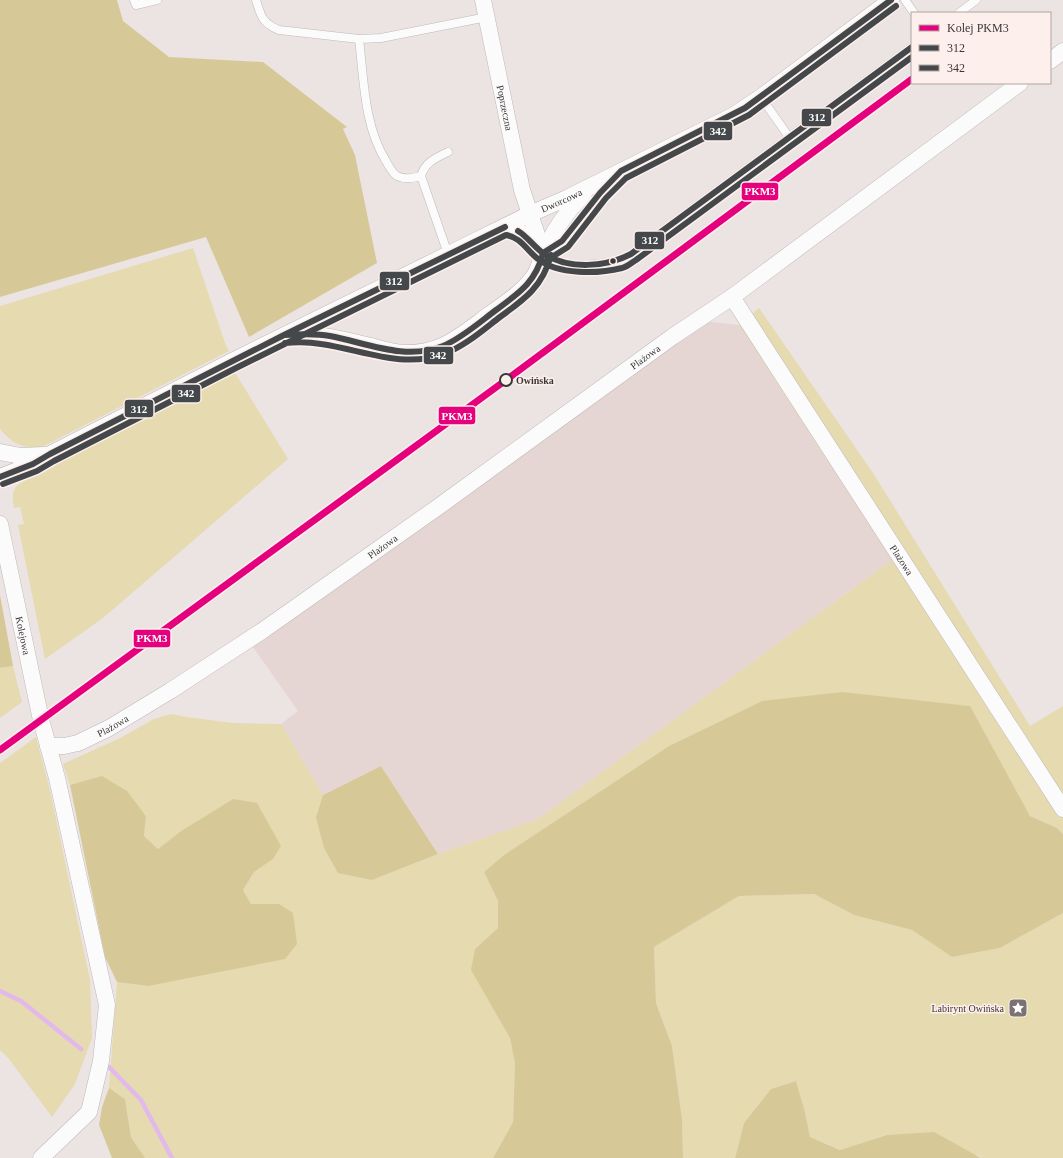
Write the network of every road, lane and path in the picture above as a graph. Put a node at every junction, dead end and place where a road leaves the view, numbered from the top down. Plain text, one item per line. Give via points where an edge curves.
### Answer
1 (134, 0) edge
2 (157, 0) edge
3 (256, 0) edge
4 (483, 0) edge
5 (891, 0) edge
6 (905, 0) edge
7 (976, 0) edge
8 (913, 12) edge
9 (960, 12) edge
10 (486, 17) junction
11 (359, 39) junction
12 (911, 48) edge
13 (1063, 51) edge
14 (1051, 60) edge
15 (1019, 84) edge
16 (761, 97) junction
17 (789, 138) junction
18 (448, 152) dead end
19 (621, 171) junction
20 (421, 176) junction
21 (593, 185) junction
22 (530, 214) junction
23 (505, 227) junction
24 (543, 253) junction
25 (448, 254) junction
26 (732, 297) junction
27 (336, 310) junction
28 (284, 335) junction
29 (337, 338) junction
30 (0, 452) edge
31 (50, 454) junction
32 (0, 477) edge
33 (0, 524) edge
34 (48, 746) junction
35 (1063, 809) edge
36 (41, 1158) edge

1 - 2 lane via 136,5
3 - 11 lane via 263,20 279,30
4 - 10 street, Poprzeczna
5 - 16 street, Dworcowa
6 - 8 lane
7 - 9 lane
10 - 11 lane via 381,38
10 - 22 street, Poprzeczna via 522,190
11 - 20 lane via 370,119 383,157 395,175 408,179
12 - 17 lane
13 - 14 street
15 - 26 street
16 - 17 lane
16 - 19 street, Dworcowa via 726,119
17 - 24 lane via 620,260 596,264 567,263
18 - 20 lane via 428,164
19 - 21 street, Dworcowa
19 - 24 lane via 562,241
20 - 25 lane
21 - 22 street, Dworcowa
21 - 24 street, Dworcowa via 564,216
22 - 23 street, Dworcowa
22 - 24 street, Dworcowa
23 - 24 street via 526,235
23 - 25 street, Dworcowa
24 - 29 street, Dworcowa via 535,274 522,290 466,332 442,346 405,353
25 - 27 street, Dworcowa
26 - 34 street, Plażowa via 672,337 314,595 221,658 138,711 86,740 78,744
26 - 35 street, Plażowa
27 - 28 street, Dworcowa
27 - 29 street via 332,326
28 - 29 street, Dworcowa via 312,334
28 - 31 street, Dworcowa
30 - 31 street, Dworcowa via 21,456
31 - 32 street, Dworcowa
33 - 34 street, Kolejowa
34 - 36 street, Kolejowa via 107,1005 101,1061 89,1112

